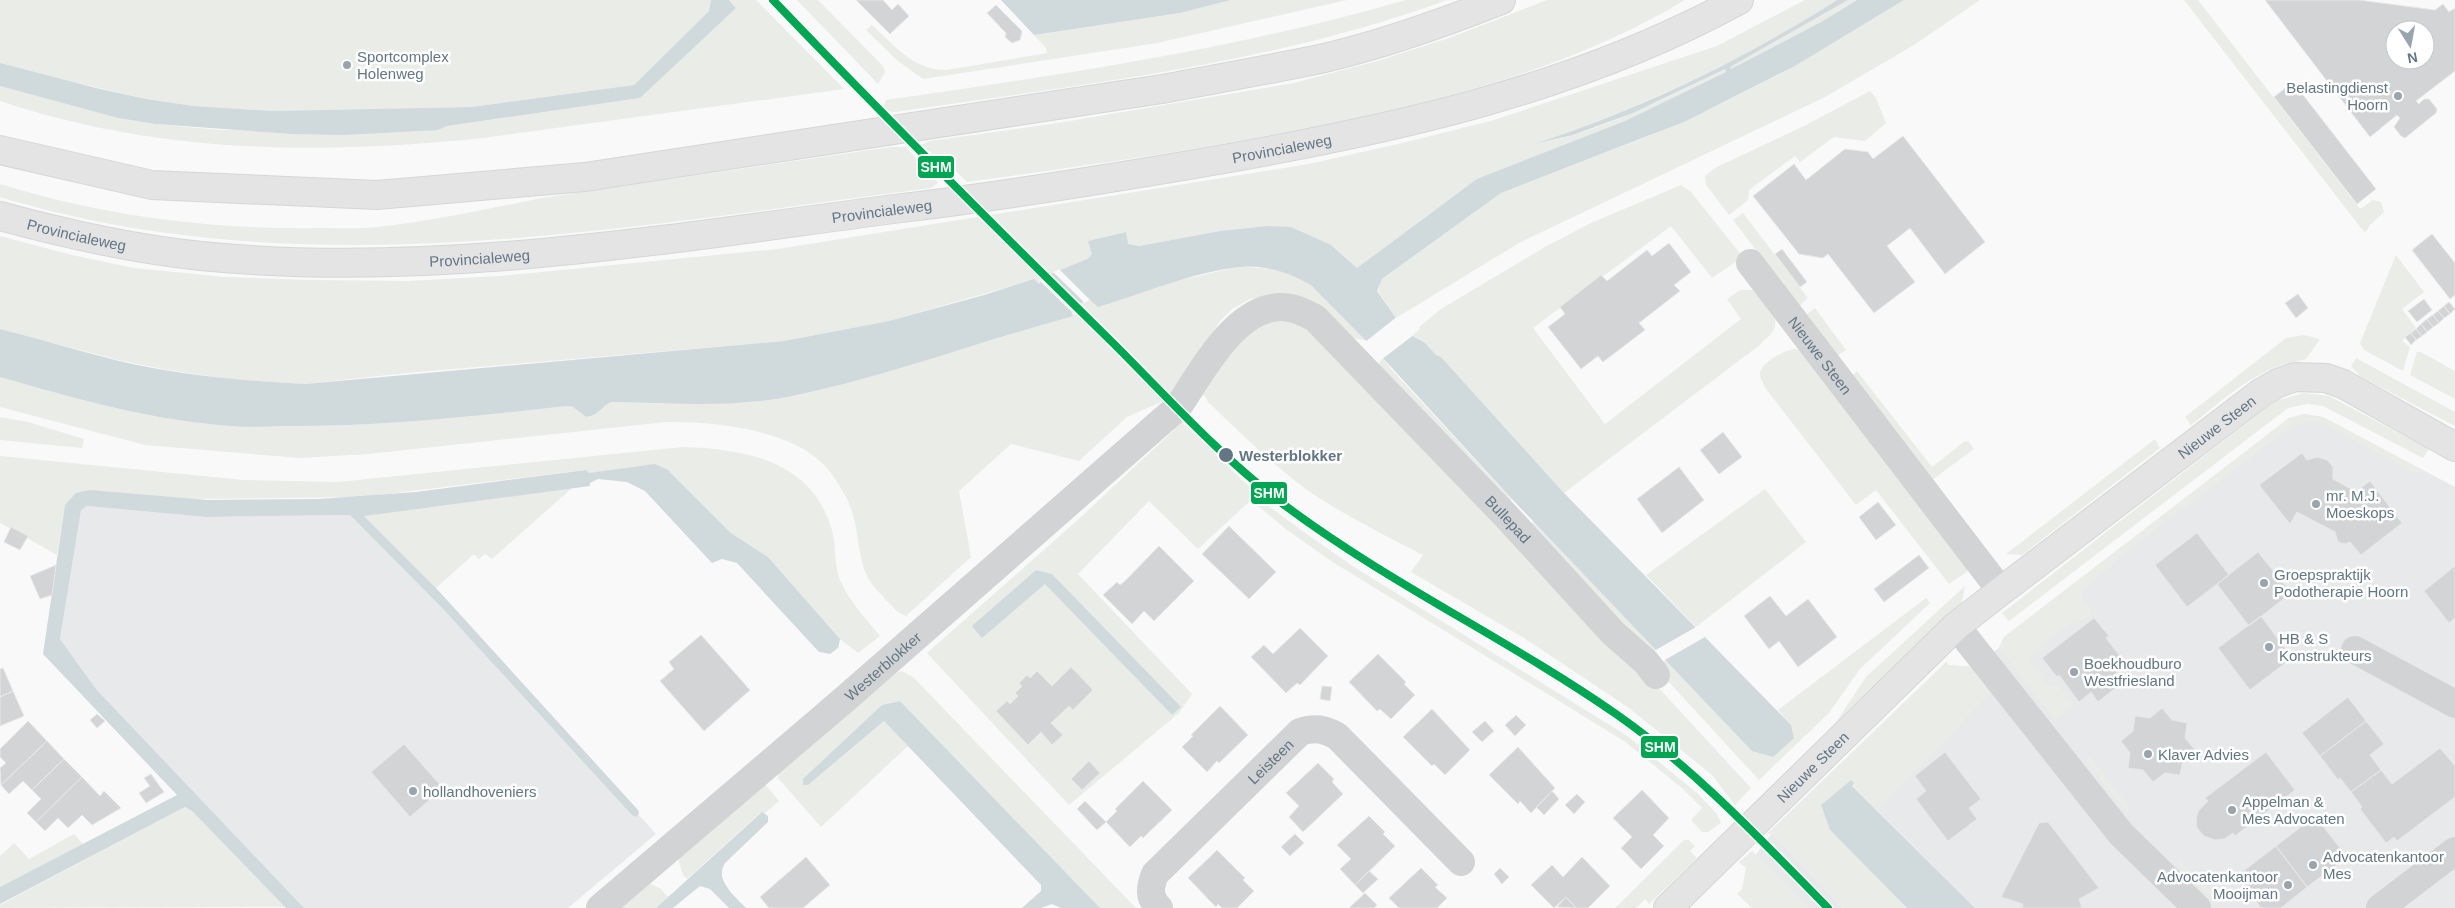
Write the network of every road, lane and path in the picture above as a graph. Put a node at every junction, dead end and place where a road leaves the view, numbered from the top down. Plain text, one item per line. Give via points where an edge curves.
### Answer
1 (1502, 0) edge
2 (1739, 0) edge
3 (0, 150) edge
4 (0, 216) edge
5 (1750, 263) dead end
6 (1360, 363) joint
7 (2455, 446) edge
8 (2001, 591) junction
9 (1956, 626) junction
10 (2355, 650) dead end
11 (1652, 665) dead end
12 (2455, 704) edge
13 (2455, 851) edge
14 (1461, 862) dead end
15 (600, 908) edge
16 (1159, 908) edge
17 (1668, 908) edge
18 (2197, 908) edge
19 (2380, 908) edge

1 - 3 main road via 1321,58 1248,73 585,177 376,196 162,186
2 - 4 main road, Provincialeweg via 1684,28 1567,76 1395,126 1301,146 1068,185 614,245 499,258 400,262 238,259 142,249
5 - 8 street, Nieuwe Steen
6 - 11 street, Bullepad via 1508,517 1613,634
6 - 15 street, Westerblokker via 1315,318 1298,311 1265,308 1245,318 1214,353 1178,407 845,699
7 - 8 main road, Nieuwe Steen via 2343,384 2326,378 2295,377 2262,392
8 - 9 main road, Nieuwe Steen
9 - 17 main road, Nieuwe Steen
9 - 18 street via 2121,834
10 - 12 street
13 - 19 street
14 - 16 street, Leisteen via 1337,736 1324,729 1312,728 1300,732 1155,874 1150,888

